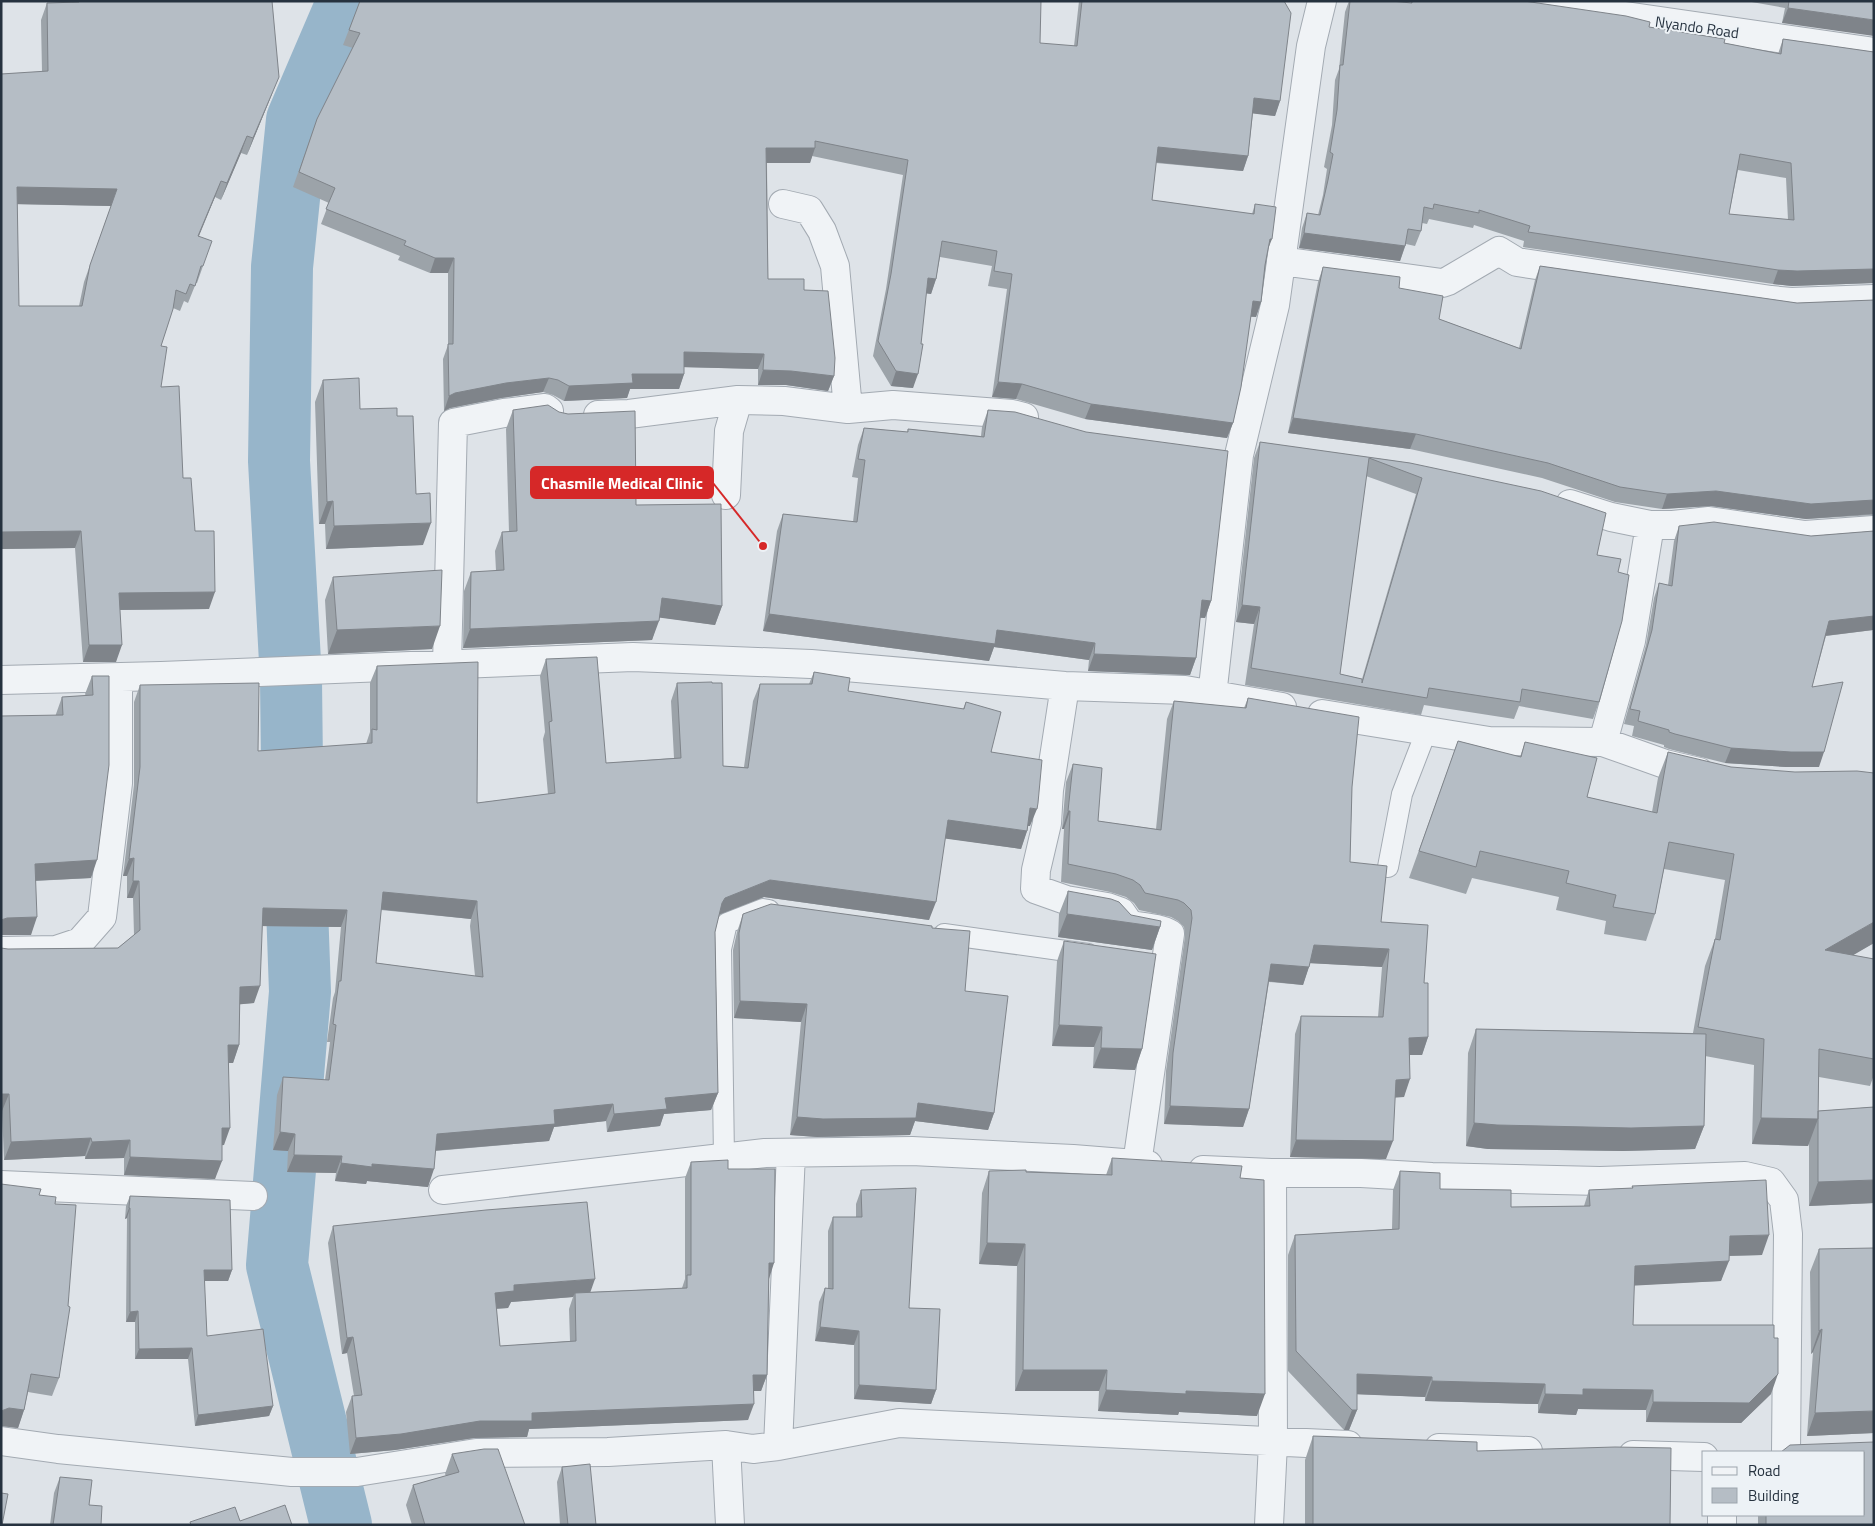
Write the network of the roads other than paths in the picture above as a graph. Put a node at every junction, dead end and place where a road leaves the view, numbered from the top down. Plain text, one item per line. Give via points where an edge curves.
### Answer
1 (1322, 1) edge
2 (1521, 1) edge
3 (1874, 52) edge
4 (784, 204) dead end
5 (1281, 261) junction
6 (1874, 299) edge
7 (738, 400) junction
8 (848, 409) junction
9 (1047, 424) edge
10 (726, 496) dead end
11 (1546, 496) edge
12 (1650, 525) junction
13 (1874, 530) edge
14 (447, 665) junction
15 (118, 678) junction
16 (1, 680) edge
17 (1065, 686) junction
18 (1212, 696) junction
19 (1426, 732) junction
20 (1603, 742) junction
21 (1723, 778) edge
22 (1388, 867) edge
23 (783, 912) edge
24 (930, 932) edge
25 (1, 950) edge
26 (1106, 956) edge
27 (791, 1153) junction
28 (724, 1158) junction
29 (1137, 1164) junction
30 (1272, 1173) junction
31 (1, 1186) edge
32 (443, 1190) dead end
33 (253, 1196) dead end
34 (1, 1441) edge
35 (1273, 1443) junction
36 (726, 1445) junction
37 (778, 1446) junction
38 (1371, 1446) edge
39 (1410, 1448) edge
40 (1786, 1451) edge
41 (1557, 1452) edge
42 (1606, 1454) edge
43 (1702, 1457) edge
44 (730, 1525) edge
45 (1269, 1525) edge

1 - 5 street via 1311,46
2 - 3 street, Nyando Road
4 - 8 street via 809,210 822,231 835,266
5 - 6 street via 1442,283 1499,251 1517,262 1771,300
5 - 18 street via 1275,305 1229,453
7 - 8 street via 784,401
7 - 10 street via 729,430
7 - 14 street via 629,414 560,417 545,408 453,422
8 - 9 street via 911,406 1012,414
11 - 12 street via 1611,517
12 - 13 street via 1709,521 1810,535
12 - 20 street via 1631,641
14 - 15 street
14 - 17 street via 633,657 811,664
15 - 16 street
15 - 25 street via 118,783 102,917 80,942 56,950
17 - 18 street via 1185,690
17 - 29 street via 1035,888 1066,900 1107,907 1121,912 1130,925 1170,934 1155,963
18 - 19 street
19 - 20 street via 1489,741
19 - 22 lane via 1402,794
20 - 21 street via 1665,764
23 - 28 lane via 763,910 727,923 721,949
24 - 26 lane
27 - 28 street
27 - 29 street via 912,1152 1073,1158
27 - 37 street
28 - 32 street
29 - 30 street
30 - 35 street
30 - 40 street via 1600,1180 1744,1176 1771,1182 1784,1200 1788,1234
31 - 33 street
34 - 36 street via 292,1472 357,1472 476,1453 608,1452
35 - 37 street via 898,1423
35 - 38 street
35 - 45 street
36 - 37 street via 753,1449
36 - 44 street
39 - 41 street
42 - 43 street

